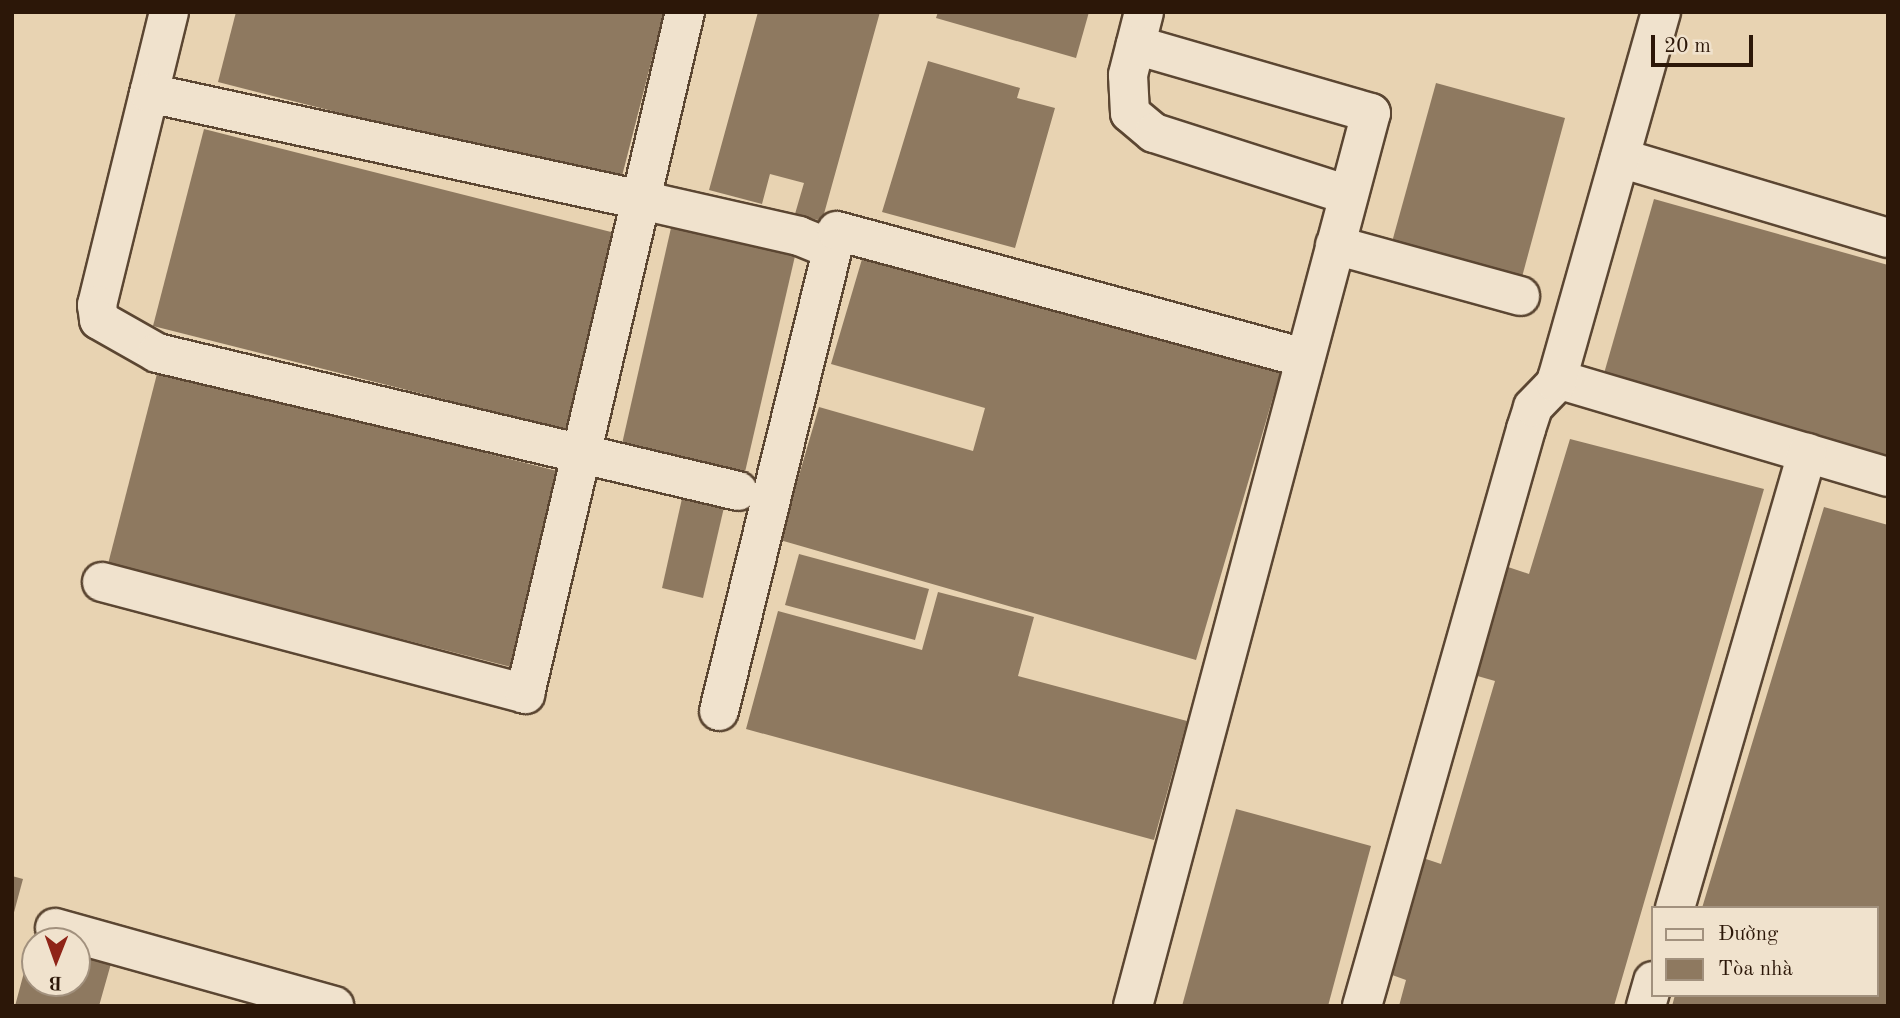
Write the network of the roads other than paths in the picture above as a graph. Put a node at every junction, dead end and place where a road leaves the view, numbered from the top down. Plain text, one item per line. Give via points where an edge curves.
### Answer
1 (169, 12) edge
2 (685, 12) edge
3 (1661, 12) edge
4 (1140, 29) edge
5 (149, 93) junction
6 (1620, 158) junction
7 (1348, 195) junction
8 (641, 200) junction
9 (1888, 238) edge
10 (1335, 245) junction
11 (832, 249) junction
12 (1520, 296) dead end
13 (1305, 358) junction
14 (1557, 379) junction
15 (1807, 453) junction
16 (582, 454) junction
17 (1888, 477) edge
18 (738, 491) dead end
19 (102, 582) dead end
20 (719, 712) dead end
21 (1676, 906) edge
22 (91, 938) edge
23 (1652, 985) edge
24 (334, 1006) edge
25 (1133, 1006) edge
26 (1362, 1006) edge
27 (1646, 1006) edge

1 - 5 lane
2 - 8 lane
3 - 6 lane
4 - 7 lane via 1128,75 1129,113 1154,133
4 - 7 lane via 1371,113
5 - 8 lane
5 - 16 lane via 97,305 99,320 158,353
6 - 9 lane
6 - 14 lane
7 - 10 lane
8 - 11 lane via 799,236
8 - 16 lane
10 - 12 lane
10 - 13 lane
11 - 13 lane via 837,231
11 - 20 lane
13 - 25 lane
14 - 15 lane
14 - 26 lane via 1533,407 1526,429
15 - 17 lane
15 - 21 lane
16 - 18 lane
16 - 19 lane via 525,694
22 - 24 lane
23 - 27 lane

